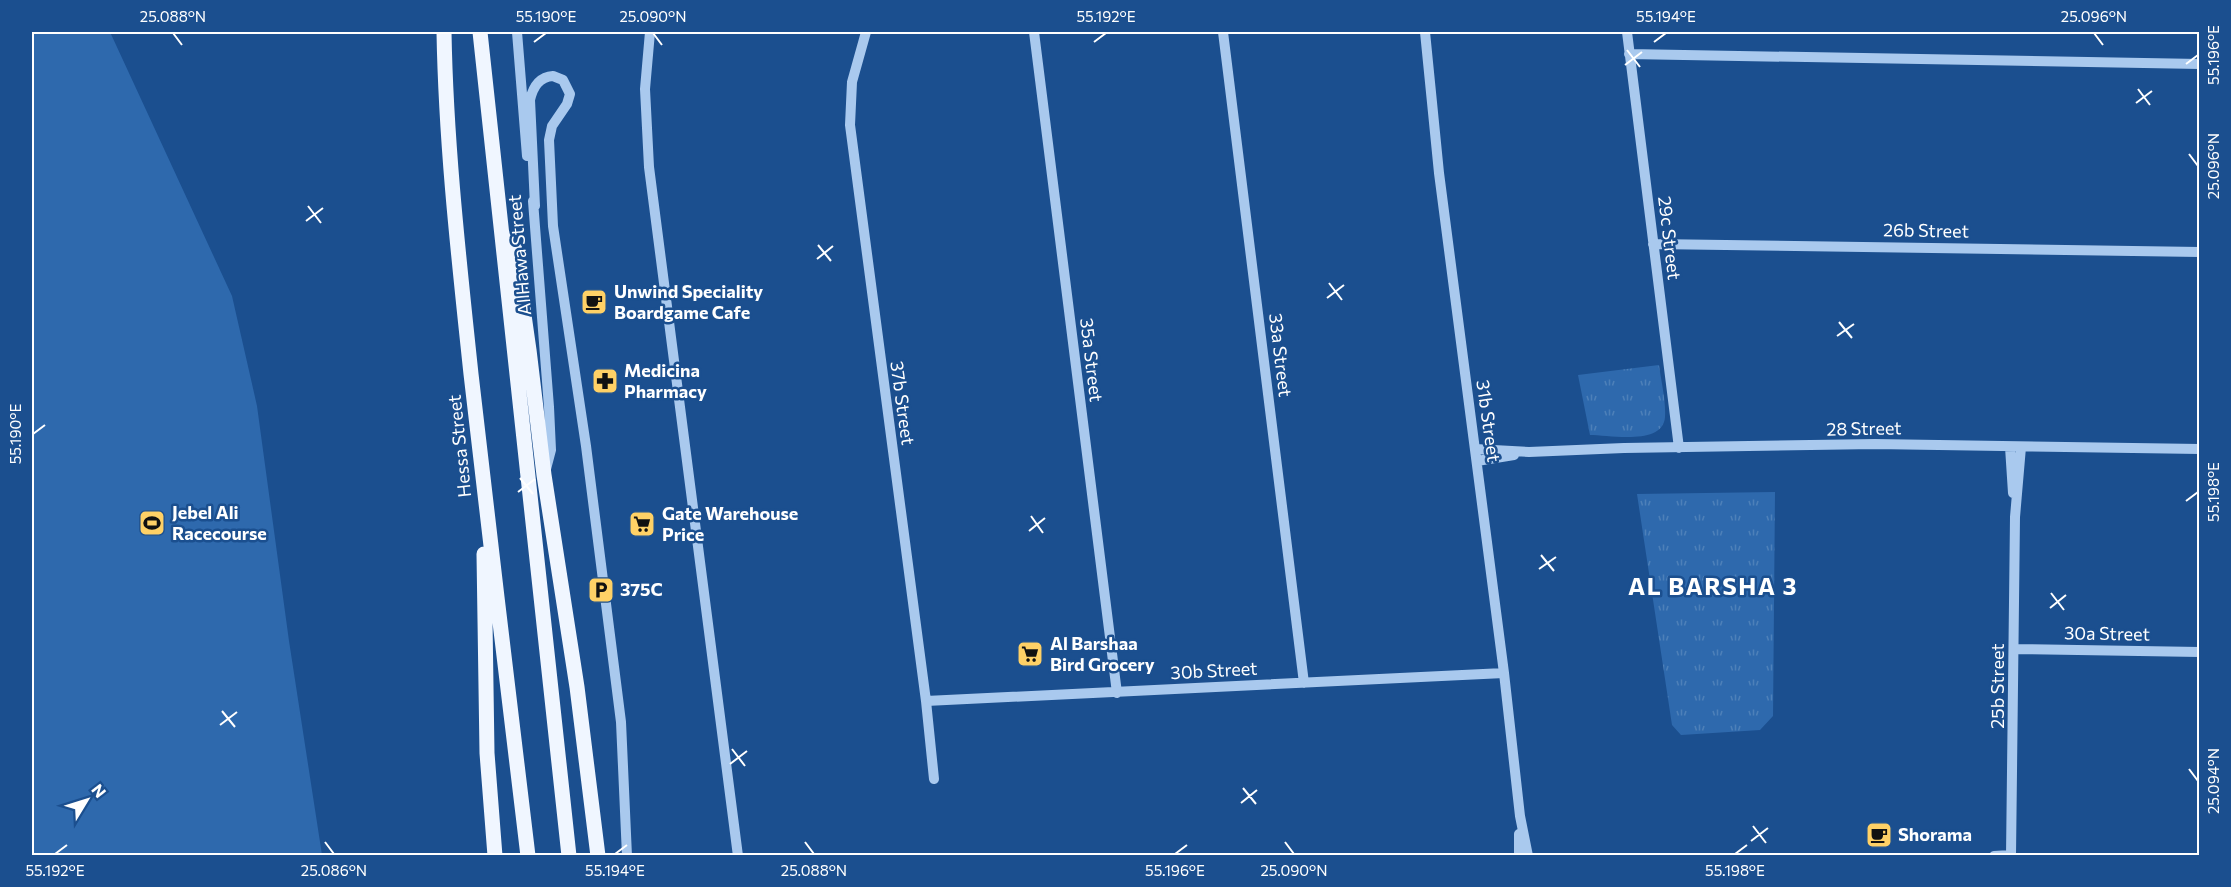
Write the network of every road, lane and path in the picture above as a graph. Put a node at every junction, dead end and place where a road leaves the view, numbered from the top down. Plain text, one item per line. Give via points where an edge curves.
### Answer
1 (444, 32) edge
2 (480, 32) edge
3 (517, 32) edge
4 (650, 32) edge
5 (866, 32) edge
6 (1034, 32) edge
7 (1223, 32) edge
8 (1425, 32) edge
9 (1627, 32) edge
10 (1629, 54) junction
11 (2199, 64) edge
12 (492, 132) junction
13 (535, 207) junction
14 (1653, 244) junction
15 (2199, 252) edge
16 (2010, 447) junction
17 (2021, 447) junction
18 (1679, 448) junction
19 (1475, 449) junction
20 (2199, 449) edge
21 (1529, 452) junction
22 (1477, 461) junction
23 (544, 475) junction
24 (485, 500) junction
25 (2016, 517) junction
26 (2014, 649) junction
27 (2199, 652) edge
28 (1504, 673) junction
29 (1304, 682) junction
30 (1117, 693) junction
31 (926, 701) junction
32 (934, 779) dead end
33 (1520, 816) junction
34 (495, 855) edge
35 (528, 855) edge
36 (568, 855) edge
37 (598, 855) edge
38 (627, 855) edge
39 (738, 855) edge
40 (1519, 855) edge
41 (1528, 855) edge
42 (1994, 855) edge
43 (2011, 855) edge

1 - 24 main road, Hessa Street via 458,248
2 - 12 main road
3 - 13 street, Al Hawa Street via 528,177
4 - 39 street via 645,89 649,167
5 - 31 street, 37b Street via 852,82 850,125
6 - 30 street, 35a Street
7 - 29 street, 33a Street
8 - 19 street, 31b Street via 1436,152
9 - 10 street, 29c Street
10 - 11 street
10 - 14 street, 29c Street
12 - 23 main road via 507,198
12 - 36 main road
13 - 23 street, Al Hawa Street via 550,429
13 - 38 street via 530,100 539,82 553,76 566,84 570,94 552,126 549,140 553,226 621,722
14 - 15 street, 26b Street
14 - 18 street, 29c Street
16 - 17 street, 28 Street
16 - 18 street, 28 Street via 1875,444
16 - 25 street, 25b Street
17 - 20 street, 28 Street
17 - 25 street, 25b Street
18 - 21 street, 28 Street
19 - 21 street, 28 Street
19 - 22 street, 31b Street
21 - 22 street, 28 Street
22 - 28 street, 31b Street
23 - 37 main road
24 - 34 main road via 485,688
24 - 35 main road, Hessa Street
25 - 26 street, 25b Street
26 - 27 street, 30a Street
26 - 43 street, 25b Street
28 - 29 street, 30b Street
28 - 33 street, 31b Street
29 - 30 street, 30b Street
30 - 31 street, 30b Street
31 - 32 street, 37b Street
33 - 40 street, 31b Street
33 - 41 street, 31b Street
42 - 43 street

